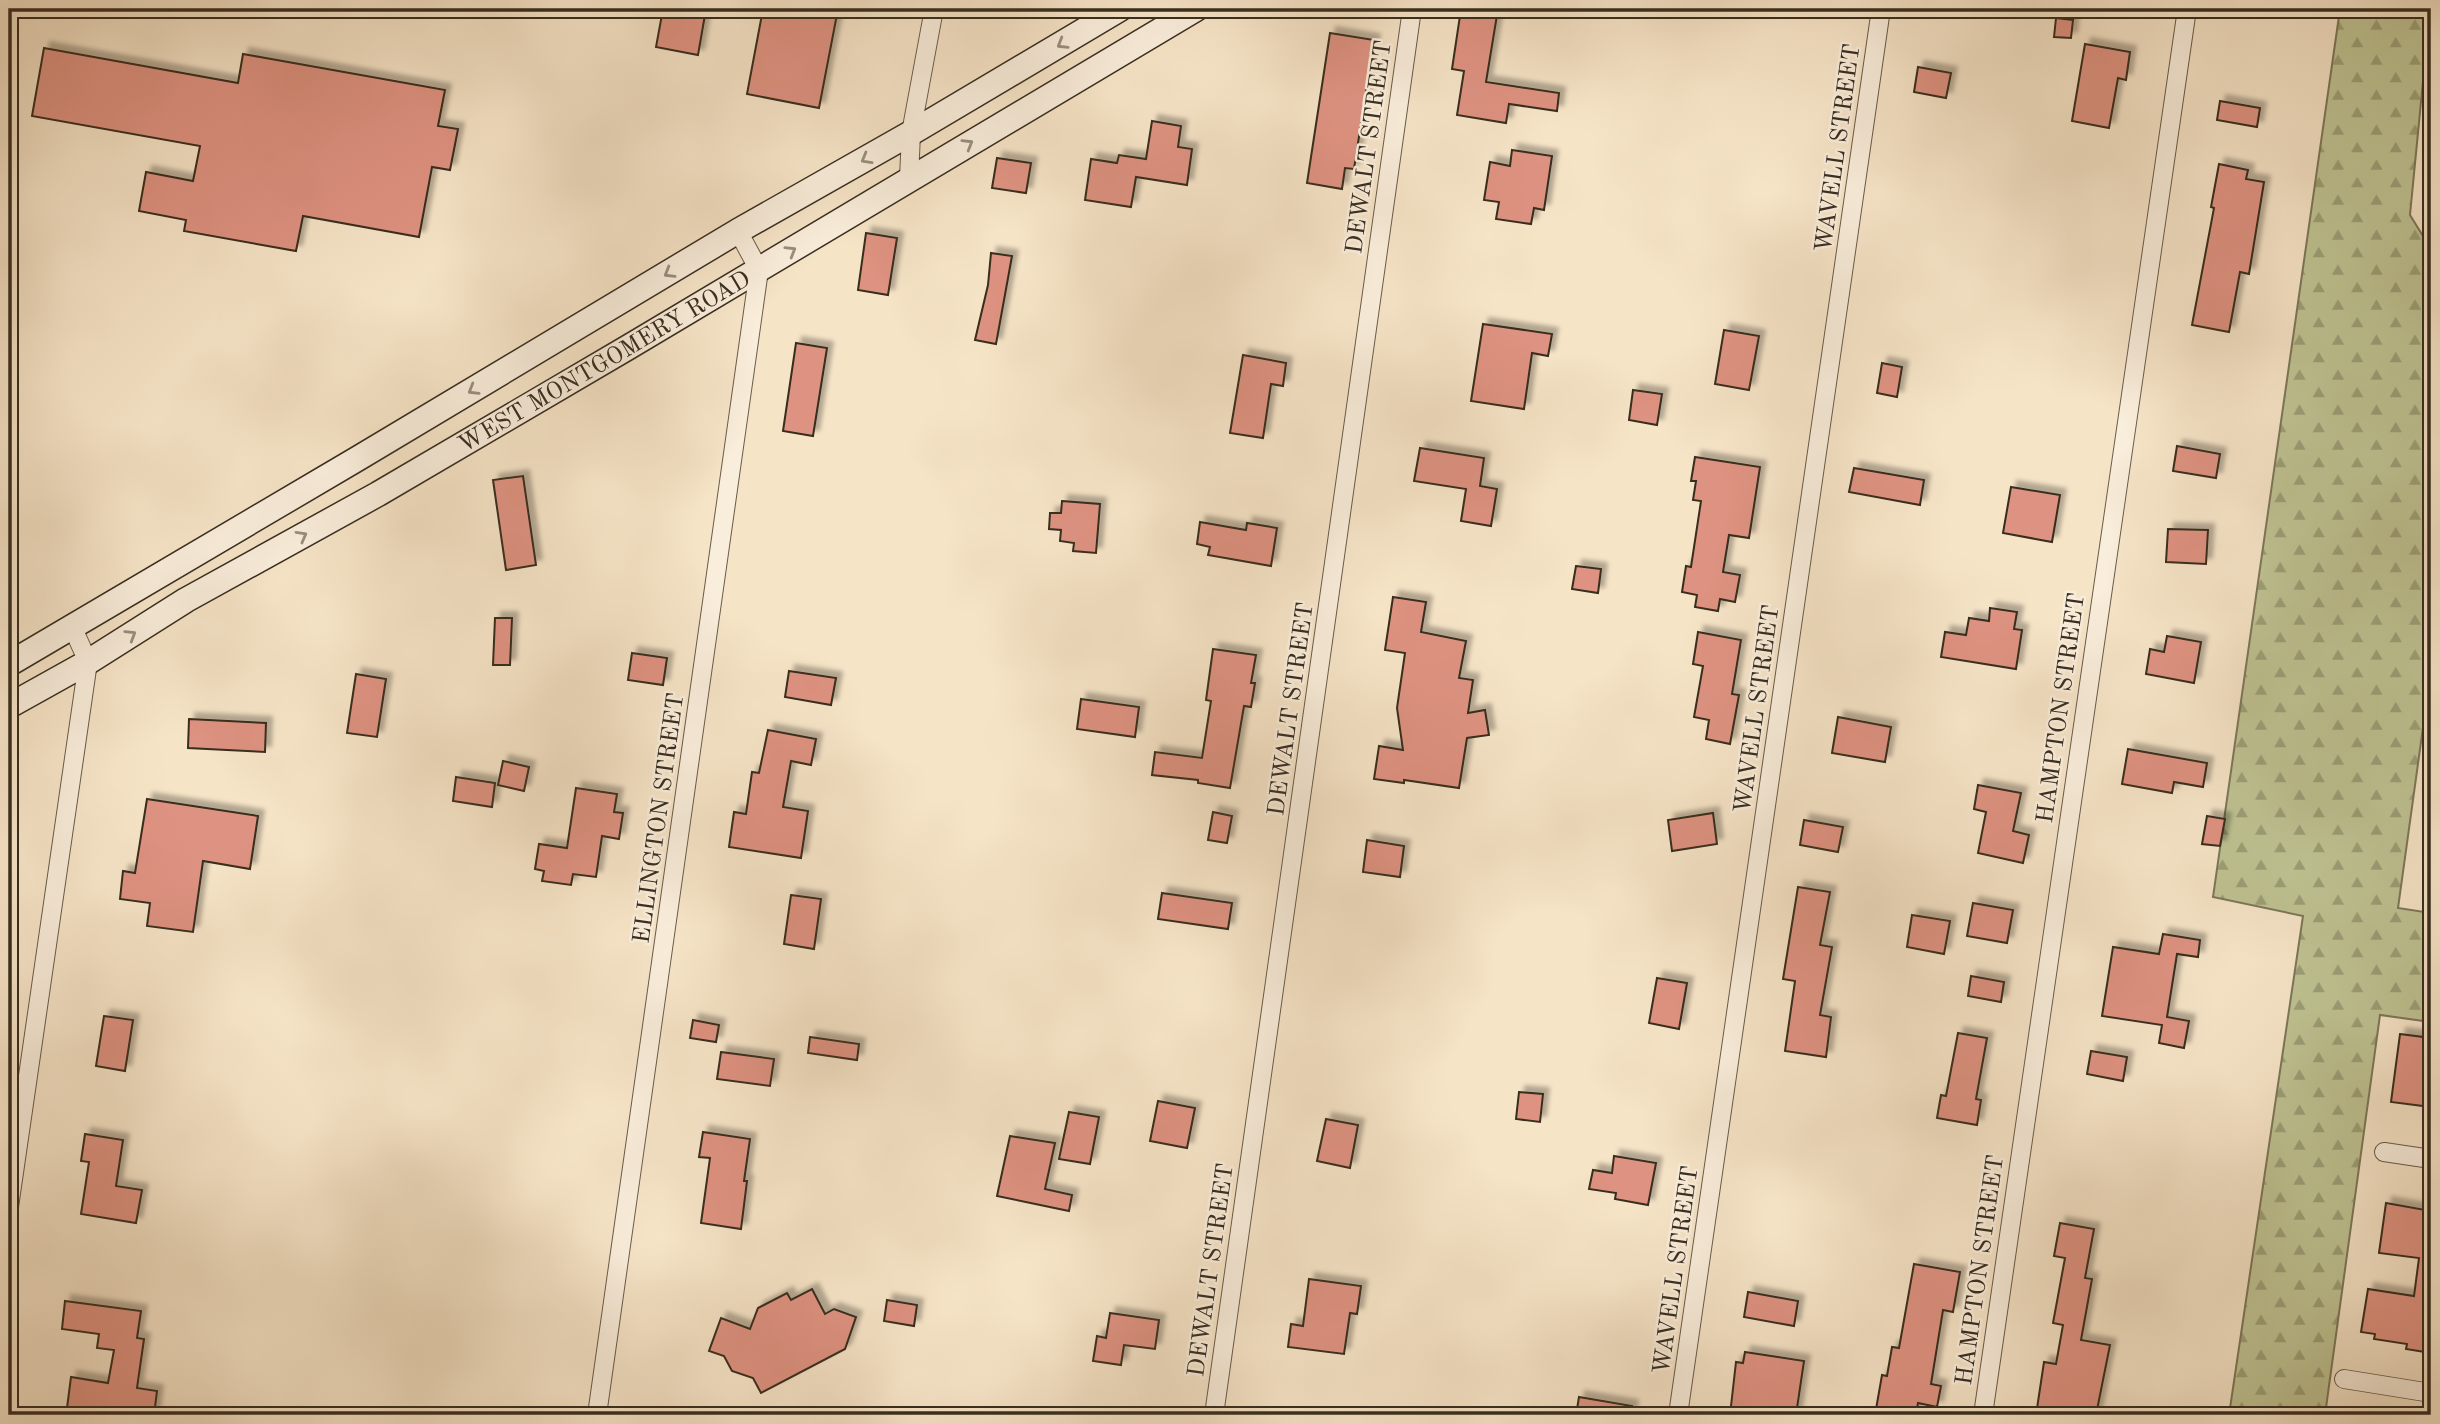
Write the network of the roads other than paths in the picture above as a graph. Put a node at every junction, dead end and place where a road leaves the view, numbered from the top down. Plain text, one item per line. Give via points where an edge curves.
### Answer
1 (934, 9) edge
2 (1120, 9) edge
3 (1196, 9) edge
4 (1412, 9) edge
5 (1881, 9) edge
6 (2187, 9) edge
7 (911, 134) junction
8 (909, 179) junction
9 (738, 232) junction
10 (759, 270) junction
11 (357, 460) junction
12 (378, 494) junction
13 (72, 626) junction
14 (88, 662) junction
15 (9, 664) edge
16 (9, 706) edge
17 (2384, 1152) dead end
18 (2431, 1159) edge
19 (9, 1207) edge
20 (2344, 1379) dead end
21 (2431, 1393) edge
22 (597, 1415) edge
23 (1214, 1415) edge
24 (1678, 1415) edge
25 (1983, 1415) edge

1 - 7 street
2 -> 7 main road, WEST MONTGOMERY ROAD
8 -> 3 main road, WEST MONTGOMERY ROAD
4 - 23 street, DEWALT STREET
5 - 24 street, WAVELL STREET
6 - 25 street, HAMPTON STREET
7 - 8 street
7 -> 9 main road, WEST MONTGOMERY ROAD
10 -> 8 main road, WEST MONTGOMERY ROAD
9 - 10 street
9 -> 11 main road, WEST MONTGOMERY ROAD
10 - 12 main road, WEST MONTGOMERY ROAD
10 - 22 street, ELLINGTON STREET
11 - 12 main road
11 - 13 main road, WEST MONTGOMERY ROAD
14 -> 12 main road, WEST MONTGOMERY ROAD via 186,600
13 - 14 street
13 - 15 main road, WEST MONTGOMERY ROAD
14 - 16 main road, WEST MONTGOMERY ROAD
14 - 19 street
17 - 18 street
20 - 21 street

